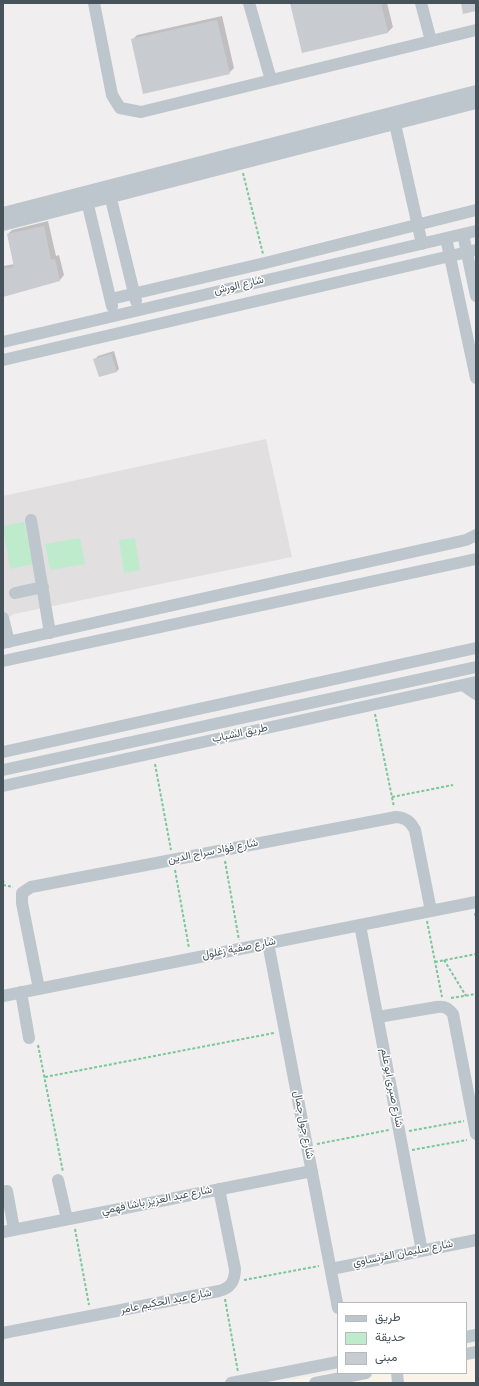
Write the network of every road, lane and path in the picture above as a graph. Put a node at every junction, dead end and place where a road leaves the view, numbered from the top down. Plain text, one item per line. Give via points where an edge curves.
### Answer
1 (94, 3) edge
2 (249, 3) edge
3 (421, 3) edge
4 (476, 30) edge
5 (431, 41) junction
6 (271, 80) junction
7 (476, 91) edge
8 (476, 103) edge
9 (393, 118) junction
10 (241, 164) junction
11 (109, 192) junction
12 (86, 198) junction
13 (476, 210) edge
14 (3, 213) edge
15 (418, 224) junction
16 (3, 225) edge
17 (476, 231) edge
18 (463, 234) junction
19 (446, 238) junction
20 (422, 244) junction
21 (471, 251) edge
22 (450, 256) junction
23 (265, 264) junction
24 (134, 294) junction
25 (476, 296) edge
26 (111, 299) junction
27 (138, 310) junction
28 (115, 315) junction
29 (3, 342) edge
30 (3, 360) edge
31 (476, 378) edge
32 (32, 520) dead end
33 (476, 535) edge
34 (476, 559) edge
35 (43, 587) junction
36 (15, 593) dead end
37 (203, 599) junction
38 (207, 616) junction
39 (121, 617) junction
40 (3, 618) edge
41 (50, 633) junction
42 (125, 634) junction
43 (6, 642) edge
44 (476, 648) edge
45 (3, 661) edge
46 (476, 667) edge
47 (476, 682) edge
48 (463, 685) junction
49 (476, 694) edge
50 (374, 705) junction
51 (3, 752) edge
52 (3, 770) edge
53 (452, 785) dead end
54 (3, 786) edge
55 (392, 797) junction
56 (396, 817) junction
57 (223, 850) junction
58 (3, 880) edge
59 (4, 885) dead end
60 (476, 902) edge
61 (428, 912) junction
62 (360, 925) junction
63 (268, 943) junction
64 (240, 949) junction
65 (476, 954) edge
66 (444, 960) junction
67 (435, 962) junction
68 (39, 989) junction
69 (20, 992) junction
70 (476, 994) edge
71 (3, 996) edge
72 (466, 996) junction
73 (378, 1017) junction
74 (285, 1031) junction
75 (33, 1038) joint
76 (44, 1077) junction
77 (473, 1119) junction
78 (399, 1130) junction
79 (472, 1137) edge
80 (307, 1146) junction
81 (403, 1151) junction
82 (312, 1171) junction
83 (61, 1179) joint
84 (219, 1189) junction
85 (7, 1191) dead end
86 (70, 1219) junction
87 (8, 1231) edge
88 (476, 1240) edge
89 (422, 1251) junction
90 (330, 1266) junction
91 (228, 1286) junction
92 (337, 1303) edge
93 (91, 1316) junction
94 (3, 1333) edge
95 (337, 1362) edge
96 (351, 1374) edge
97 (236, 1382) edge
98 (315, 1383) edge

1 - 6 street via 112,95 120,108 141,112
2 - 6 street
3 - 5 street
4 - 5 street
5 - 6 street
7 - 9 street
8 - 9 street
9 - 10 street
9 - 11 street
9 - 15 street
10 - 11 street
10 - 23 path
11 - 12 street
11 - 24 street
12 - 14 street
12 - 16 street
12 - 26 street
13 - 15 street
15 - 20 street
15 - 23 street
17 - 18 street, شارع الورش
18 - 19 street, شارع الورش
18 - 21 street
19 - 20 street, شارع الورش
19 - 22 street
20 - 27 street, شارع الورش
21 - 22 street, شارع الورش
21 - 25 street
22 - 30 street, شارع الورش
22 - 31 street
23 - 24 street
24 - 26 street
24 - 27 street
26 - 28 street
27 - 28 street, شارع الورش
28 - 29 street, شارع الورش
32 - 35 street
33 - 37 street via 466,540
34 - 38 street
35 - 36 street
35 - 41 street
37 - 38 street
37 - 39 street
38 - 42 street
39 - 41 street
39 - 42 street
40 - 43 street
41 - 43 street
42 - 45 street
44 - 51 street
46 - 52 street, طريق الشباب
47 - 48 street, طريق الشباب
48 - 49 street
48 - 50 street, طريق الشباب
50 - 54 street, طريق الشباب
50 - 55 path
53 - 55 path
55 - 56 path
56 - 57 street, شارع فؤاد سراج الدين
56 - 61 street via 404,818 415,830
57 - 64 path
57 - 68 street, شارع فؤاد سراج الدين via 27,889 22,894 22,903
58 - 59 path
60 - 61 street, شارع صفية زغلول
61 - 62 street, شارع صفية زغلول
61 - 67 path
62 - 63 street, شارع صفية زغلول
62 - 73 street, شارع صبرى ابو علم
63 - 64 street, شارع صفية زغلول
63 - 74 street, شارع جول جمال
64 - 68 street, شارع صفية زغلول
65 - 66 path
66 - 67 path
66 - 72 path
67 - 72 path via 442,999
68 - 69 street, شارع صفية زغلول
69 - 71 street, شارع صفية زغلول
69 - 75 street
70 - 72 path
73 - 77 street via 437,1007 449,1009 453,1014
73 - 78 street, شارع صبرى ابو علم
74 - 76 path
74 - 80 street, شارع جول جمال
75 - 76 path
76 - 83 path
77 - 78 path
77 - 79 street
78 - 80 path
78 - 81 street, شارع صبرى ابو علم
79 - 81 path
80 - 82 street, شارع جول جمال
81 - 89 street, شارع صبرى ابو علم
82 - 84 street, شارع عبد العزيز باشا فهمي
82 - 90 street, شارع جول جمال
83 - 86 street
84 - 86 street, شارع عبد العزيز باشا فهمي
84 - 91 street via 235,1269
85 - 87 street
86 - 87 street, شارع عبد العزيز باشا فهمي
86 - 93 path
88 - 89 street, شارع سليمان الفرنساوي
89 - 90 street, شارع سليمان الفرنساوي
90 - 91 path
90 - 92 street, شارع جول جمال
91 - 93 street, شارع عبد الحكيم عامر
91 - 97 path
93 - 94 street, شارع عبد الحكيم عامر
95 - 97 street
96 - 98 street

